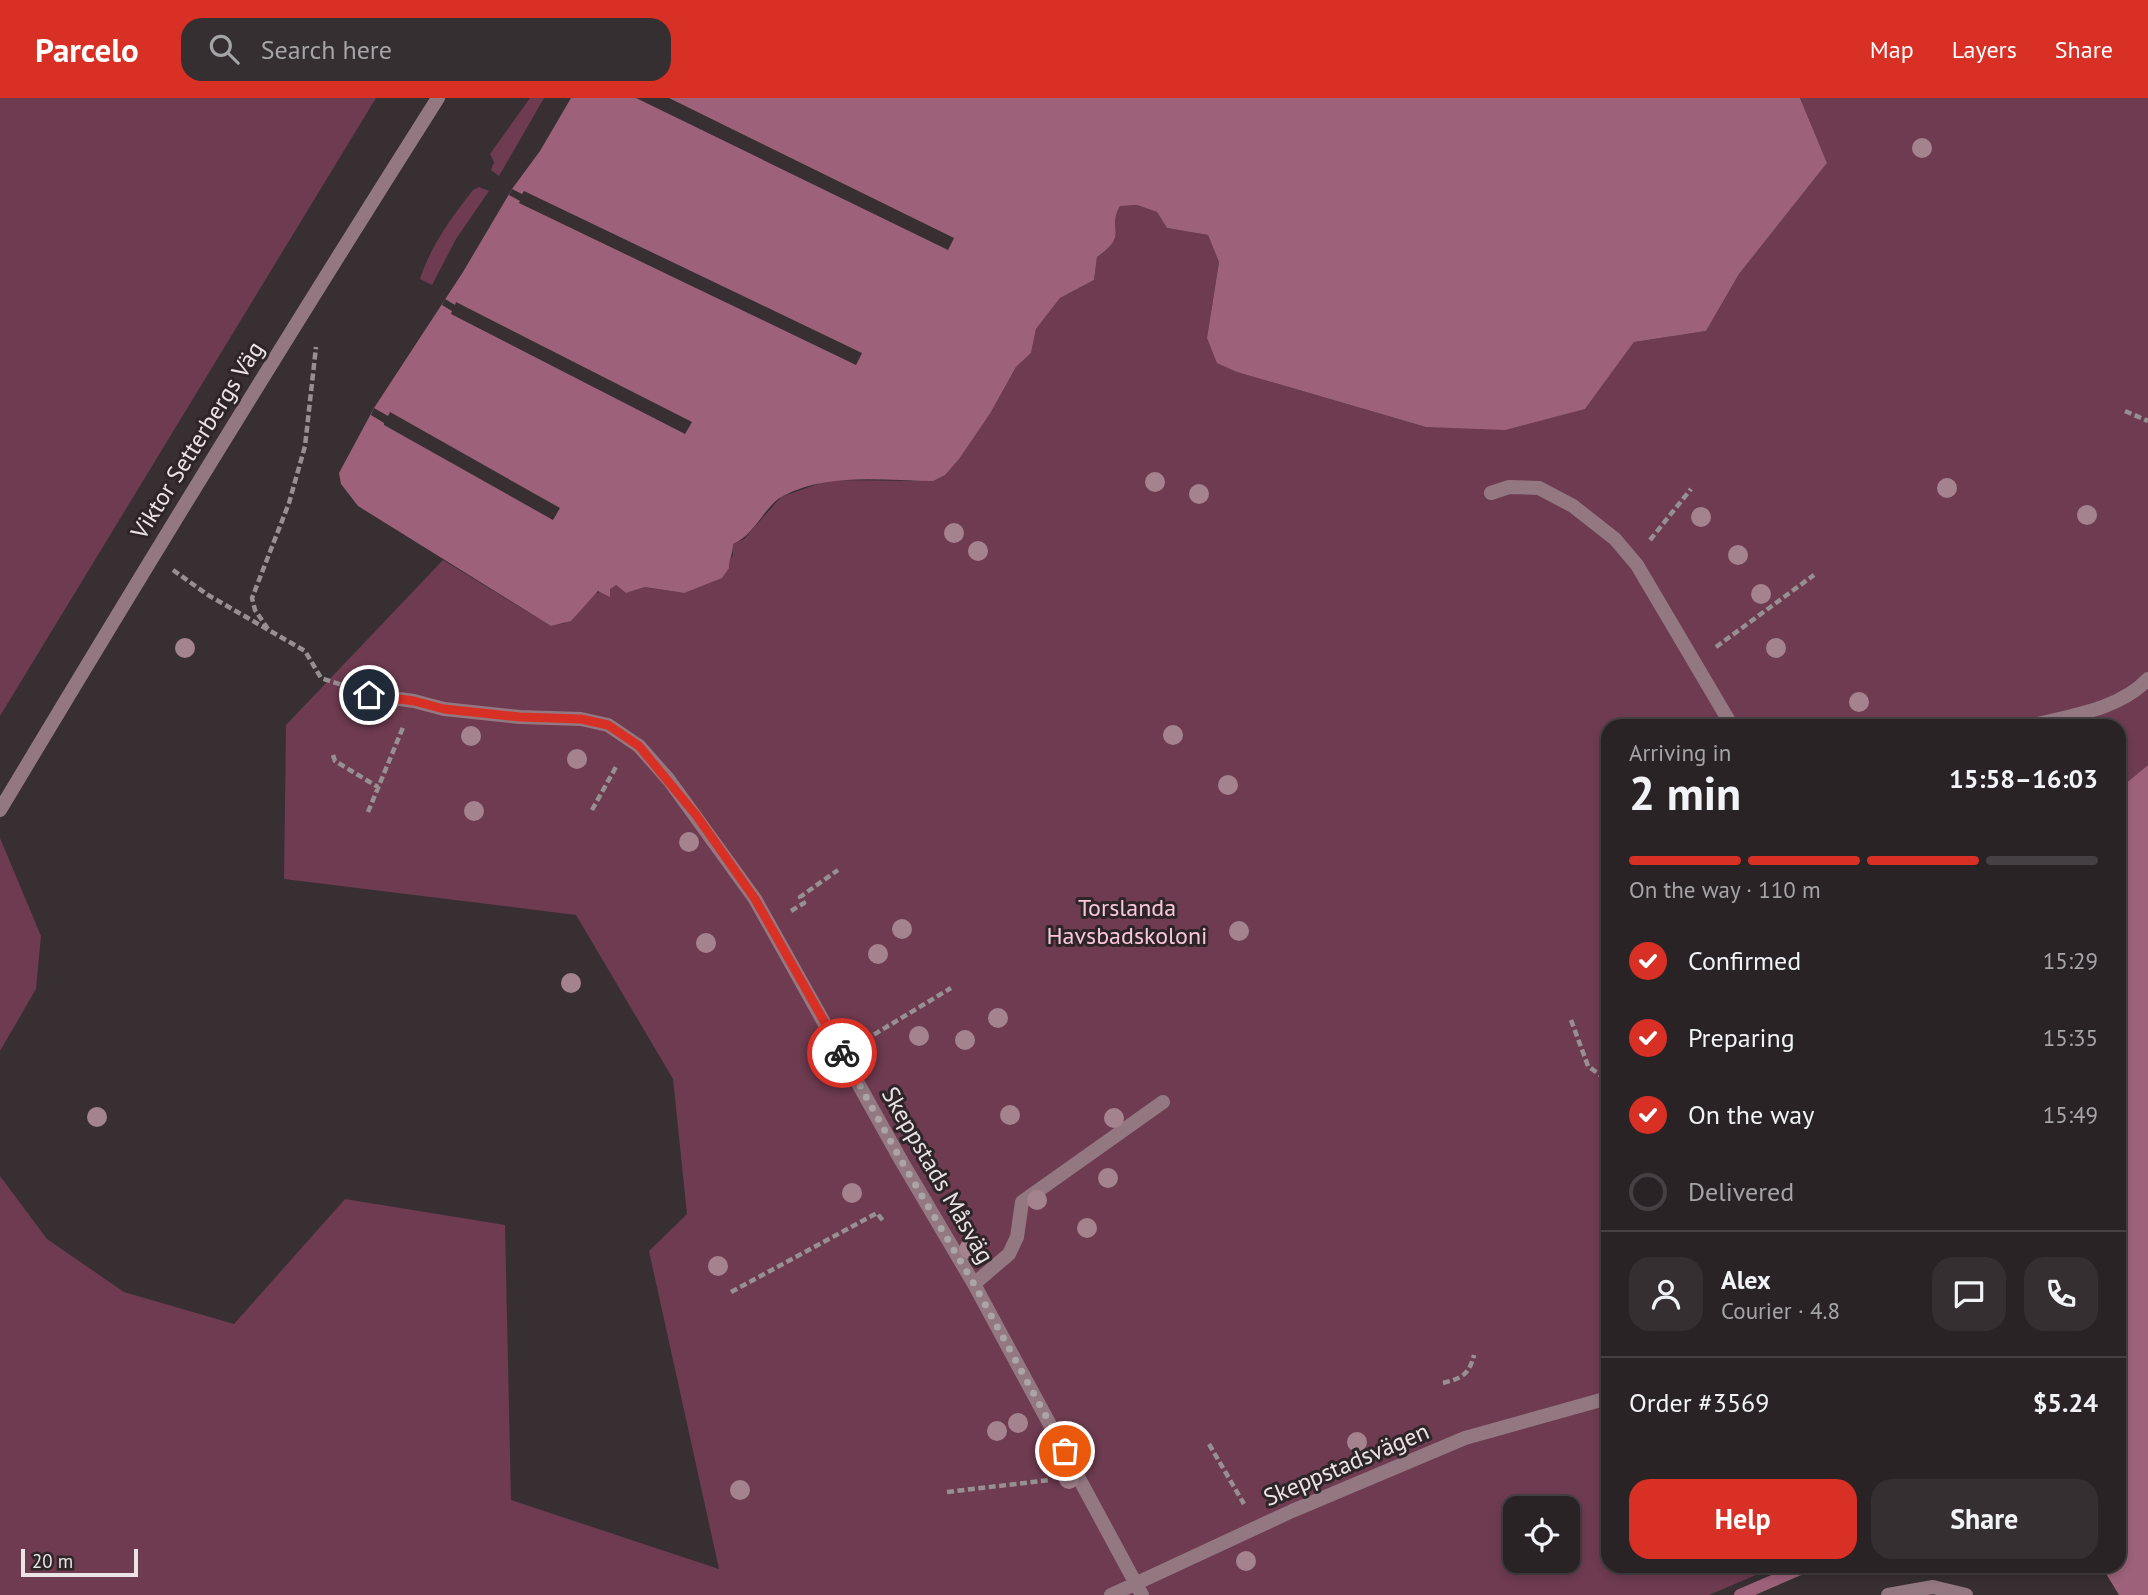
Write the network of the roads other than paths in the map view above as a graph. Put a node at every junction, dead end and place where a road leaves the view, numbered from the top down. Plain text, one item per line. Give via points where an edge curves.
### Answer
1 (438, 98) edge
2 (1491, 493) dead end
3 (2148, 679) edge
4 (369, 695) road end
5 (1728, 719) edge
6 (2054, 719) edge
7 (0, 810) edge
8 (1163, 1102) dead end
9 (974, 1284) junction
10 (1601, 1400) edge
11 (1139, 1589) edge
12 (1111, 1595) edge
13 (1888, 1595) edge
14 (1966, 1595) edge

1 - 7 street, Viktor Setterbergs Väg
2 - 5 street via 1509,487 1539,488 1573,506 1615,539 1633,561
3 - 6 street via 2119,701
4 - 9 street, Skeppstads Måsväg via 457,710 608,725 654,762 755,899
8 - 9 street via 1022,1202 1017,1237 1009,1254
9 - 11 street, Skeppstads Måsväg
10 - 11 street, Skeppstadsvägen via 1465,1438 1257,1527
11 - 12 street, Skeppstadsvägen
13 - 14 street via 1933,1587

